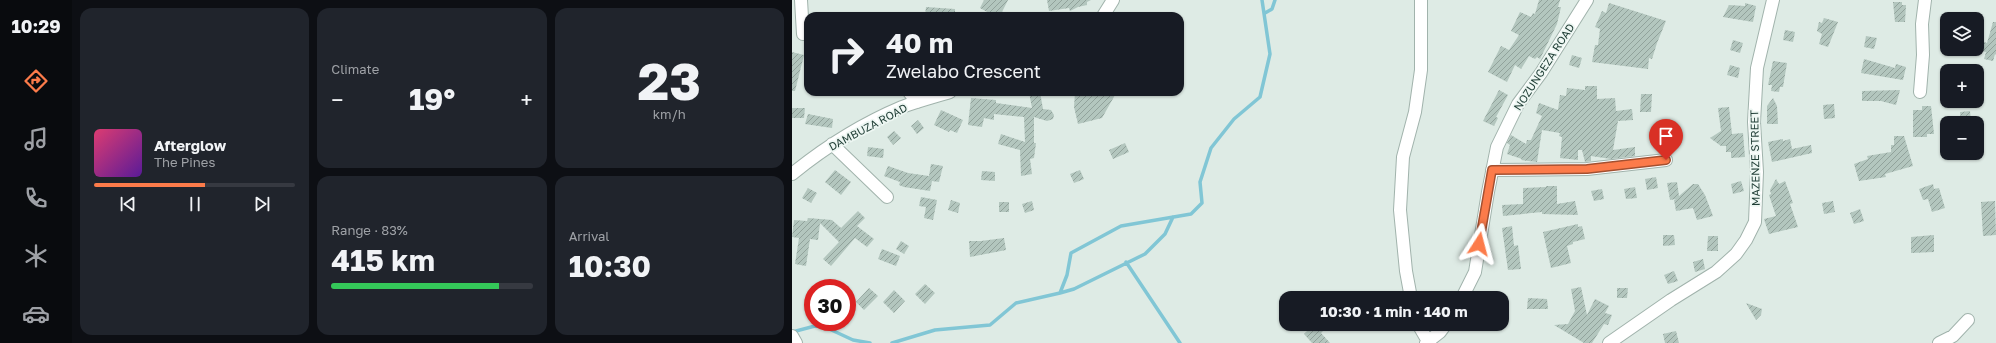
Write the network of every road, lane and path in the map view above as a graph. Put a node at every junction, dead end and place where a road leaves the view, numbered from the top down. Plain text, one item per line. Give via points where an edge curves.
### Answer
1 (801, 0) edge
2 (1113, 0) edge
3 (1421, 0) edge
4 (1587, 0) edge
5 (1773, 0) edge
6 (1925, 0) edge
7 (1106, 12) edge
8 (801, 33) edge
9 (1920, 92) dead end
10 (912, 96) edge
11 (937, 96) edge
12 (917, 102) junction
13 (832, 144) junction
14 (1666, 160) dead end
15 (1492, 170) junction
16 (792, 174) edge
17 (887, 197) dead end
18 (1410, 291) edge
19 (1466, 291) edge
20 (1968, 320) dead end
21 (1421, 331) edge
22 (1441, 331) edge
23 (1427, 343) edge
24 (1609, 343) edge
25 (1939, 343) edge

1 - 8 street
2 - 7 street
3 - 18 street via 1421,70 1415,112 1402,157 1400,210
4 - 15 street, NOZUNGEZA ROAD via 1541,73 1518,104 1497,148
5 - 24 street, MAZENZE STREET via 1757,68 1754,122 1757,179 1755,222 1736,254 1716,272
6 - 9 street
10 - 12 street
11 - 12 street, DAMBUZA ROAD
12 - 13 street, DAMBUZA ROAD via 902,107
13 - 16 street, DAMBUZA ROAD
13 - 17 street
14 - 15 street via 1587,169
15 - 19 street, NOZUNGEZA ROAD via 1475,272
20 - 25 street via 1953,336
21 - 23 street
22 - 23 street

